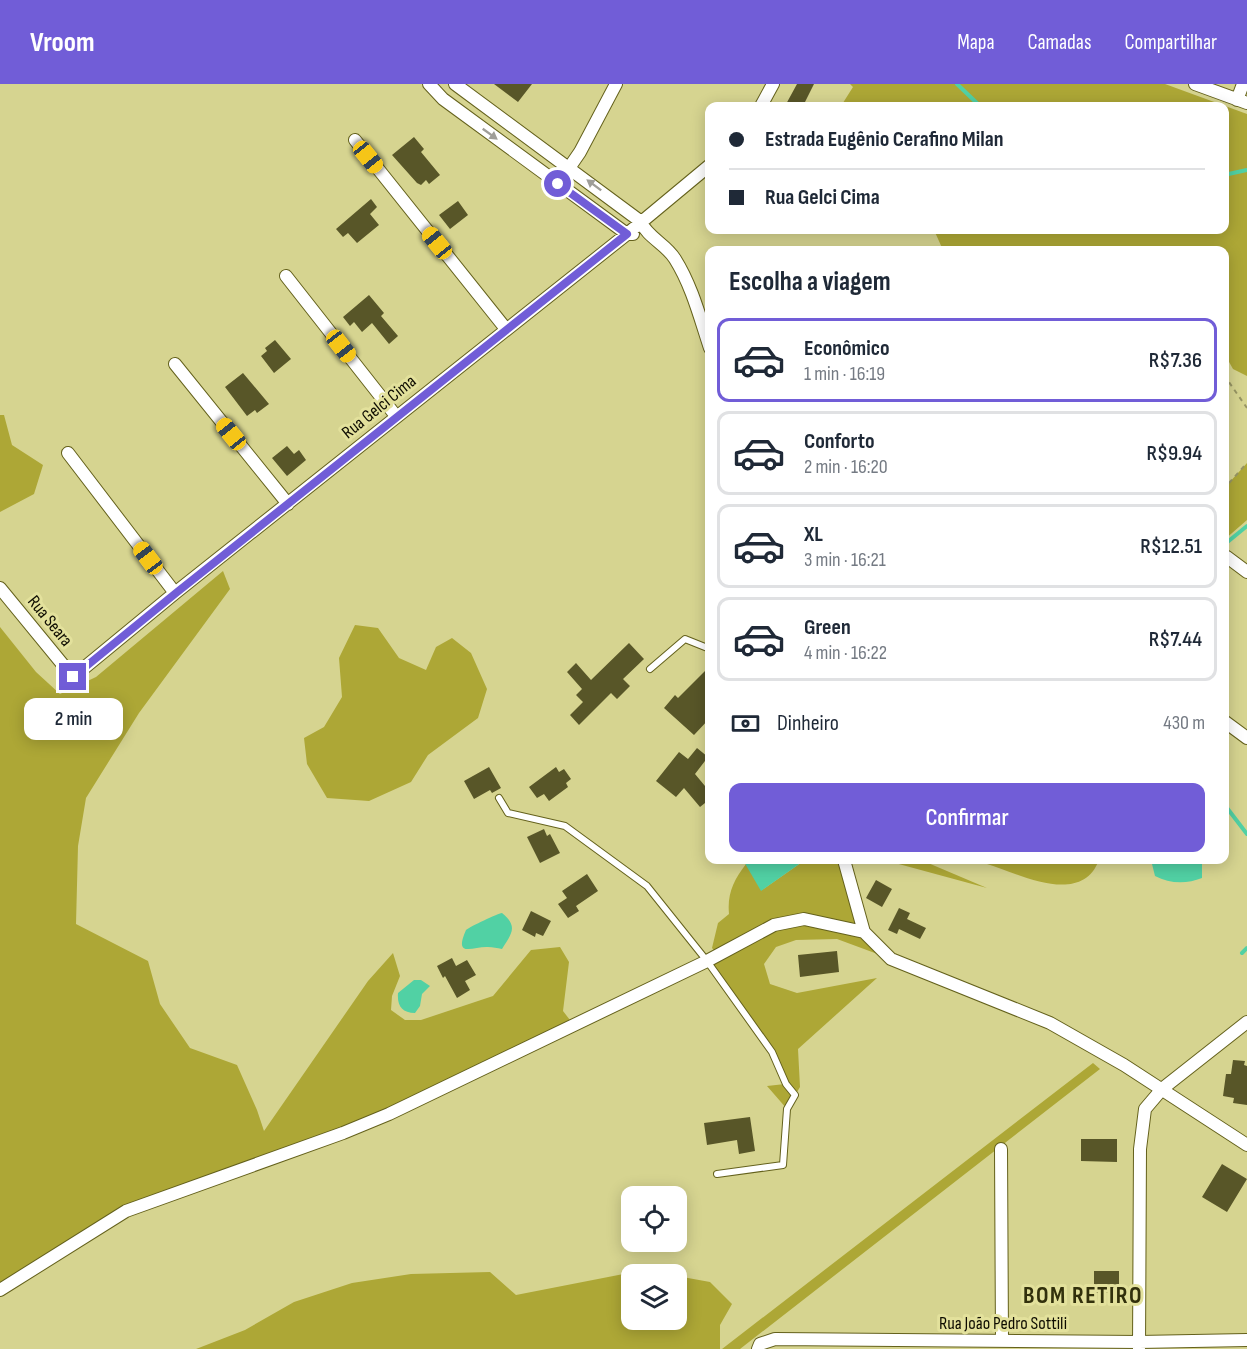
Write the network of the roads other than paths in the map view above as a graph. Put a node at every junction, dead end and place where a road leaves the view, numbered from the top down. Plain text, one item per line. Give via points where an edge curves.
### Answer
1 (429, 84) edge
2 (453, 84) edge
3 (616, 84) edge
4 (773, 84) edge
5 (1195, 84) edge
6 (1243, 84) edge
7 (443, 99) junction
8 (764, 102) edge
9 (1242, 102) edge
10 (355, 140) dead end
11 (569, 167) junction
12 (705, 169) edge
13 (558, 184) junction
14 (640, 221) junction
15 (627, 234) junction
16 (652, 238) junction
17 (286, 276) dead end
18 (506, 329) junction
19 (705, 333) edge
20 (175, 364) dead end
21 (396, 416) junction
22 (68, 453) dead end
23 (288, 504) junction
24 (1229, 558) edge
25 (1247, 572) edge
26 (0, 588) edge
27 (176, 593) junction
28 (705, 648) edge
29 (650, 669) dead end
30 (73, 677) joint
31 (1229, 725) edge
32 (1247, 738) edge
33 (499, 798) dead end
34 (845, 864) edge
35 (864, 932) junction
36 (707, 961) junction
37 (1247, 1022) edge
38 (1162, 1089) junction
39 (1247, 1145) edge
40 (1001, 1149) dead end
41 (717, 1174) dead end
42 (0, 1290) edge
43 (1247, 1340) edge
44 (1002, 1341) junction
45 (1139, 1345) edge
46 (759, 1346) edge

1 - 7 street
2 - 7 street
2 - 11 street
3 - 11 street
4 - 8 street
5 - 9 street
6 - 9 street
7 -> 13 street
10 - 18 street
11 - 13 street
14 -> 11 street
12 - 14 street, Rua Gelci Cima
13 - 15 street
14 - 15 street, Rua Gelci Cima
14 - 16 street
15 - 16 street
15 - 18 street, Rua Gelci Cima
16 - 19 street via 673,256 687,279
17 - 21 street
18 - 21 street, Rua Gelci Cima
20 - 23 street
21 - 23 street, Rua Gelci Cima
22 - 27 street
23 - 27 street, Rua Gelci Cima
24 - 25 street
26 - 30 street, Rua Seara
27 - 30 street, Rua Gelci Cima
28 - 29 lane via 686,639
31 - 32 street
33 - 36 lane via 508,813 565,826 647,886
34 - 35 street
35 - 36 street via 804,919 774,925
35 - 38 street via 891,959 1050,1023
36 - 41 lane via 772,1052 795,1095 787,1109 783,1165
36 - 42 street via 389,1114 126,1211
37 - 38 street
38 - 39 street
38 - 45 street via 1145,1109 1140,1149
40 - 44 street
43 - 45 street, Rua João Pedro Sottili
44 - 45 street, Rua João Pedro Sottili
44 - 46 street, Rua João Pedro Sottili via 775,1339

